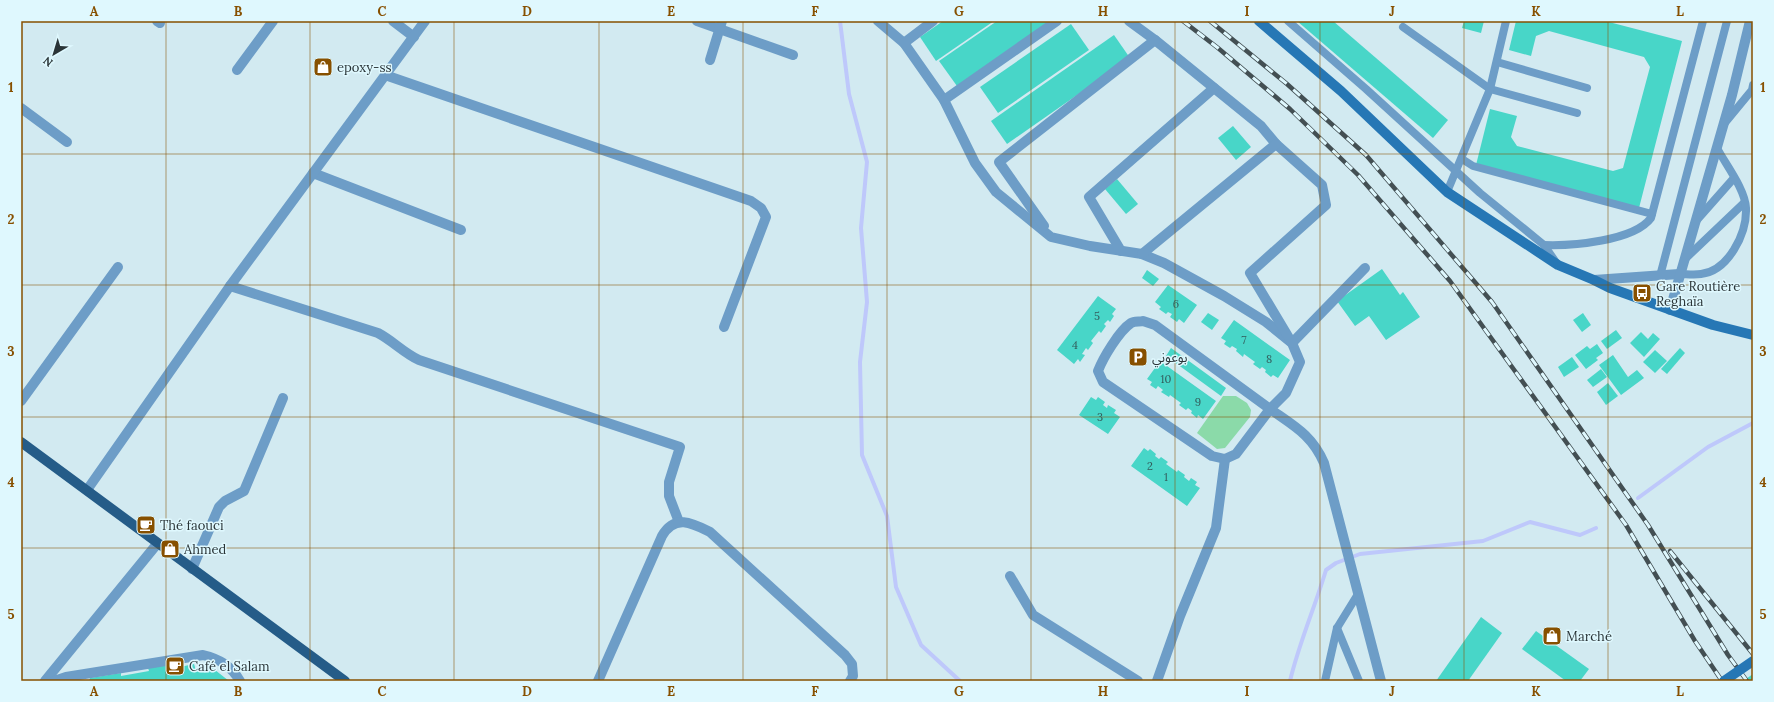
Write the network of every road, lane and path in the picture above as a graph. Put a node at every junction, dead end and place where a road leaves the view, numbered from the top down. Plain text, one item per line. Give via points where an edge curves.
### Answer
1 (274, 21) edge
2 (393, 21) edge
3 (425, 21) edge
4 (698, 21) edge
5 (878, 21) edge
6 (933, 21) edge
7 (1057, 21) edge
8 (1129, 21) edge
9 (1259, 21) edge
10 (1288, 21) edge
11 (1506, 21) edge
12 (1727, 21) edge
13 (1750, 21) edge
14 (1700, 22) edge
15 (721, 25) edge
16 (1403, 27) dead end
17 (414, 36) junction
18 (1155, 40) junction
19 (904, 44) junction
20 (794, 55) dead end
21 (710, 60) dead end
22 (1497, 62) junction
23 (237, 70) dead end
24 (385, 75) junction
25 (1753, 85) edge
26 (1214, 88) junction
27 (1587, 88) dead end
28 (1490, 89) junction
29 (944, 100) junction
30 (21, 108) edge
31 (1577, 113) dead end
32 (1723, 127) junction
33 (67, 142) dead end
34 (1276, 144) junction
35 (1716, 148) junction
36 (1462, 159) junction
37 (1457, 171) junction
38 (313, 174) junction
39 (1734, 178) junction
40 (1447, 192) junction
41 (1744, 203) junction
42 (1652, 214) junction
43 (1694, 223) junction
44 (461, 230) dead end
45 (1051, 237) junction
46 (1544, 245) junction
47 (1121, 251) junction
48 (1142, 254) junction
49 (1684, 259) junction
50 (1558, 265) junction
51 (118, 267) dead end
52 (1365, 268) dead end
53 (1680, 274) junction
54 (1660, 276) junction
55 (1594, 280) junction
56 (230, 286) junction
57 (1670, 310) junction
58 (724, 328) dead end
59 (1753, 335) edge
60 (1292, 343) junction
61 (284, 398) dead end
62 (21, 401) edge
63 (1270, 409) junction
64 (21, 442) edge
65 (1225, 459) junction
66 (86, 490) junction
67 (679, 522) junction
68 (157, 544) junction
69 (192, 569) junction
70 (1010, 576) dead end
71 (1358, 594) junction
72 (1337, 628) junction
73 (1753, 661) edge
74 (45, 681) edge
75 (54, 681) edge
76 (240, 681) edge
77 (345, 681) edge
78 (598, 681) edge
79 (850, 681) edge
80 (1138, 681) edge
81 (1157, 681) edge
82 (1325, 681) edge
83 (1359, 681) edge
84 (1381, 681) edge
85 (1724, 681) edge

1 - 23 street
2 - 17 street
3 - 17 street
4 - 15 street
5 - 19 street
6 - 19 street
7 - 29 street
8 - 18 street
9 - 40 main road via 1341,91
10 - 37 lane
11 - 22 lane
12 - 54 lane
13 - 32 street
14 - 42 lane
15 - 20 street
15 - 21 street
16 - 28 lane
17 - 24 street
18 - 26 street
18 - 45 street via 999,162
19 - 29 street
22 - 27 lane
22 - 28 lane
24 - 38 street
24 - 58 street via 751,202 761,208 766,217
25 - 32 lane via 1752,90
26 - 34 street via 1261,126
26 - 47 street via 1089,198
28 - 31 lane
28 - 36 lane
29 - 45 street via 975,163 996,192
30 - 33 street
32 - 35 street
34 - 48 street
34 - 60 street via 1322,184 1326,205 1250,273
35 - 39 lane
35 - 43 street
36 - 37 lane
36 - 42 lane via 1473,166
37 - 40 lane
37 - 46 lane
38 - 44 street
38 - 56 street
39 - 41 lane via 1740,187
39 - 43 lane
40 - 50 main road
41 - 49 lane
41 - 53 lane via 1746,208 1742,238 1733,252 1715,270 1702,274
42 - 46 lane via 1646,224 1614,237 1582,244
43 - 49 street
45 - 47 street
46 - 50 lane
47 - 48 street
48 - 60 street via 1164,263 1224,296 1266,322
49 - 53 street
50 - 55 main road
51 - 62 street
52 - 60 street
53 - 54 street
53 - 57 street
54 - 55 street
55 - 57 main road
56 - 66 street
56 - 67 street via 378,333 419,360 680,447 669,482 669,496
57 - 59 main road
60 - 63 street via 1300,362 1286,393
61 - 69 street via 244,491 219,507
63 - 65 street via 1236,454
63 - 65 street via 1155,325 1143,321 1132,322 1123,331 1098,371 1103,382 1212,456
63 - 71 street via 1302,432 1318,449 1324,463
64 - 66 main road
65 - 81 street via 1216,528
66 - 68 main road
67 - 78 street via 667,527 662,536
67 - 79 street via 695,525 710,532 845,655 852,664 853,676
68 - 69 main road
68 - 74 street
69 - 77 main road
70 - 80 street via 1033,615
71 - 72 lane
71 - 84 street
72 - 82 lane
72 - 83 lane
73 - 85 main road, bridge
75 - 76 street via 203,655 216,658 228,665

